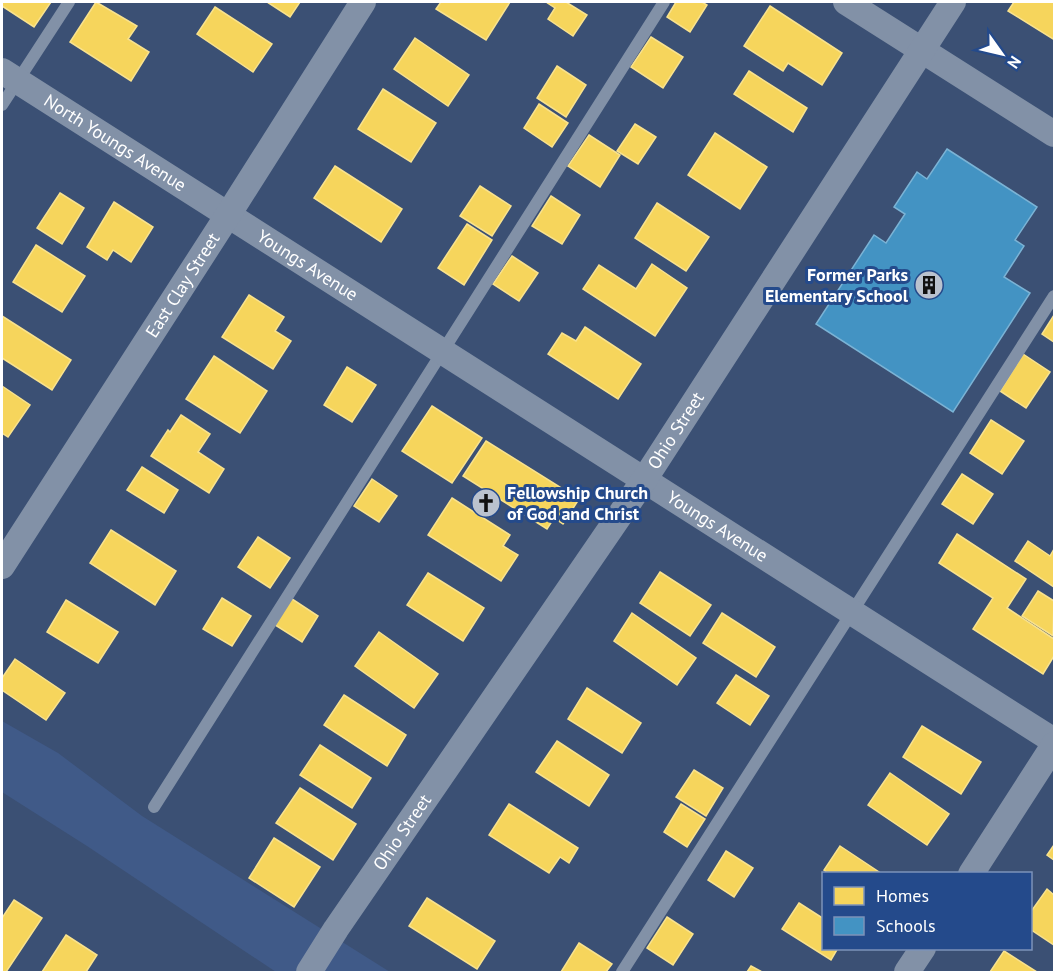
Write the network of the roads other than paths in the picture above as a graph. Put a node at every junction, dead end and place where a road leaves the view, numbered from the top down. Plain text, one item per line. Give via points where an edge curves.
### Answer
1 (69, 2) edge
2 (363, 2) edge
3 (664, 2) edge
4 (846, 2) edge
5 (952, 2) edge
6 (921, 50) junction
7 (9, 76) edge
8 (2, 105) edge
9 (1054, 134) edge
10 (228, 215) junction
11 (1054, 296) edge
12 (443, 352) junction
13 (644, 480) junction
14 (2, 566) edge
15 (853, 612) junction
16 (1054, 743) edge
17 (154, 807) dead end
18 (972, 872) edge
19 (922, 950) edge
20 (309, 972) edge
21 (622, 972) edge
22 (907, 972) edge

1 - 7 lane
2 - 10 street, East Clay Street
3 - 12 lane
4 - 6 street
5 - 6 street, Ohio Street
6 - 9 street
6 - 13 street, Ohio Street
7 - 8 lane
7 - 10 street, North Youngs Avenue
10 - 12 street, Youngs Avenue
10 - 14 street, East Clay Street
11 - 15 lane
12 - 13 street, Youngs Avenue
12 - 17 lane
13 - 15 street, Youngs Avenue
13 - 20 street, Ohio Street
15 - 16 street, Youngs Avenue
15 - 21 lane
16 - 18 street
19 - 22 street

